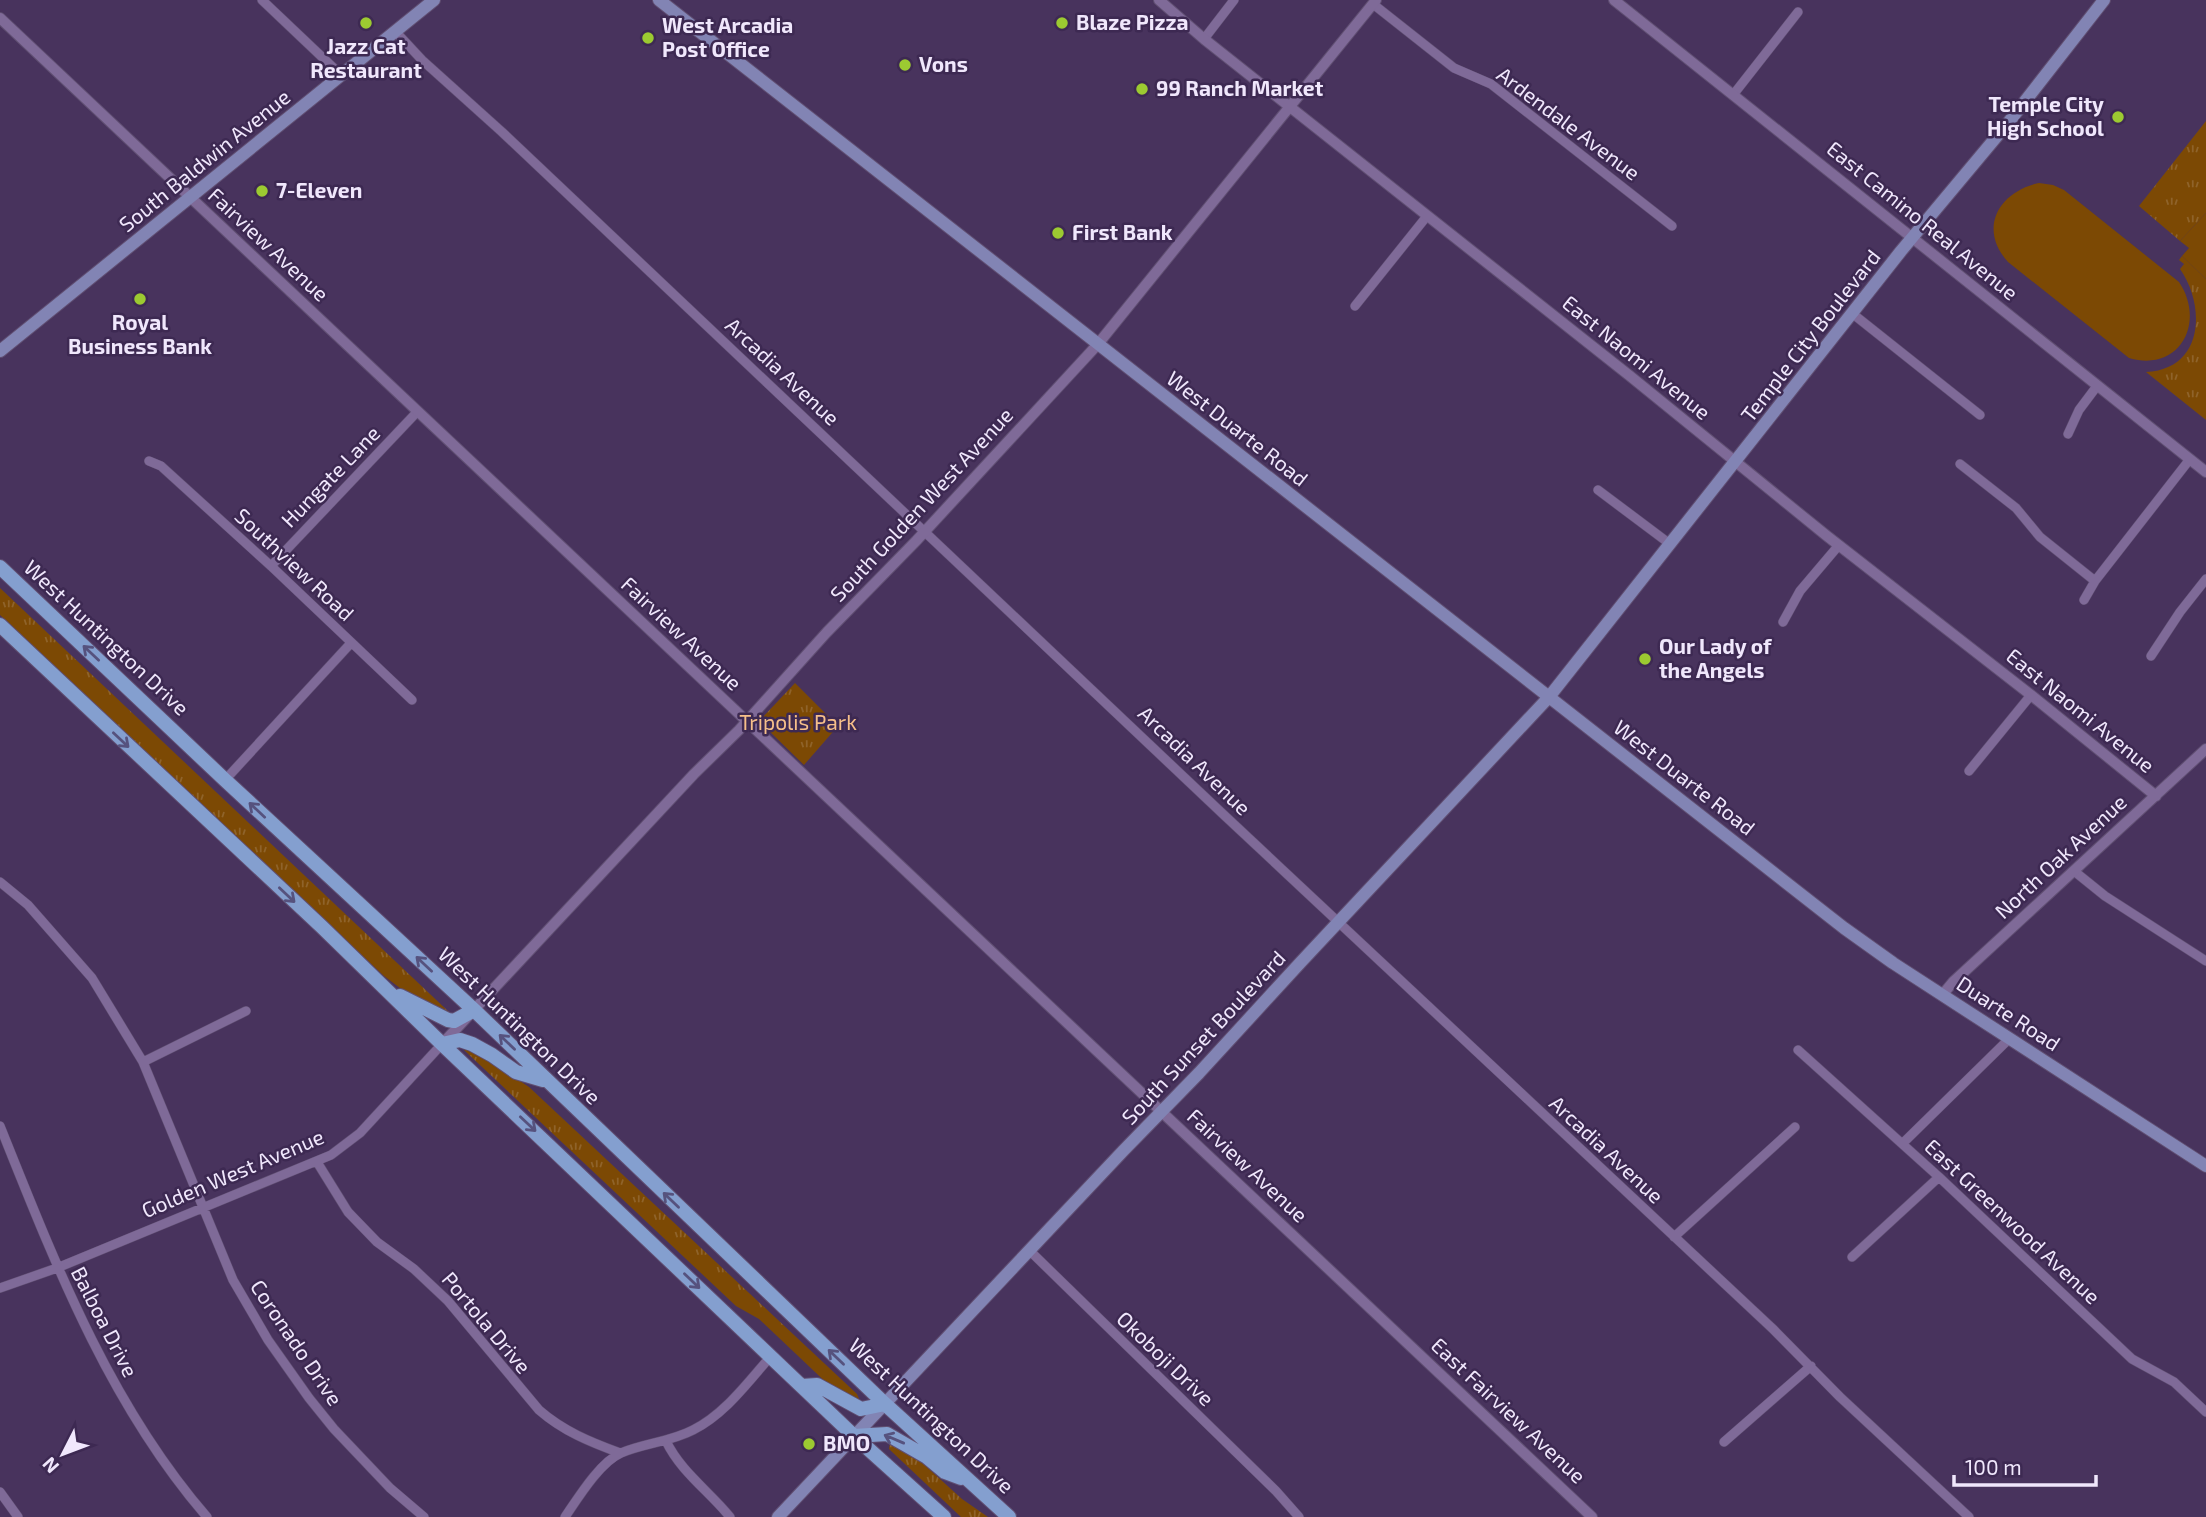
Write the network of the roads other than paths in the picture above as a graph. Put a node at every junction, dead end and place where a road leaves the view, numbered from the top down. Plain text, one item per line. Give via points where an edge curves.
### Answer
1 (262, 0) edge
2 (434, 0) edge
3 (659, 0) edge
4 (1159, 0) edge
5 (1234, 0) edge
6 (1614, 0) edge
7 (2104, 0) edge
8 (1374, 2) edge
9 (1798, 12) dead end
10 (0, 19) edge
11 (395, 31) junction
12 (1204, 39) junction
13 (341, 75) junction
14 (1733, 95) junction
15 (1290, 107) junction
16 (190, 197) junction
17 (1427, 216) junction
18 (1672, 226) dead end
19 (1913, 239) junction
20 (1356, 306) dead end
21 (1853, 314) junction
22 (1098, 344) junction
23 (0, 351) edge
24 (2097, 386) junction
25 (417, 412) junction
26 (1980, 415) dead end
27 (2068, 434) dead end
28 (2190, 459) junction
29 (149, 461) dead end
30 (1736, 463) junction
31 (1960, 464) dead end
32 (2206, 472) edge
33 (1598, 489) dead end
34 (925, 532) junction
35 (1671, 544) junction
36 (1839, 545) junction
37 (271, 566) junction
38 (0, 567) edge
39 (2206, 579) edge
40 (2095, 581) junction
41 (2084, 600) dead end
42 (1783, 622) dead end
43 (0, 625) edge
44 (351, 643) junction
45 (2151, 656) dead end
46 (2031, 695) junction
47 (1549, 697) junction
48 (412, 700) dead end
49 (747, 722) junction
50 (2206, 749) edge
51 (1969, 771) dead end
52 (225, 780) junction
53 (2156, 796) junction
54 (2074, 871) junction
55 (0, 882) edge
56 (1792, 887) joint
57 (1339, 922) junction
58 (2206, 961) edge
59 (387, 989) junction
60 (1943, 994) junction
61 (474, 1010) junction
62 (246, 1011) dead end
63 (2010, 1038) junction
64 (442, 1044) junction
65 (1798, 1050) dead end
66 (143, 1062) junction
67 (548, 1082) junction
68 (1162, 1112) junction
69 (0, 1126) edge
70 (1795, 1127) dead end
71 (1903, 1143) junction
72 (317, 1162) junction
73 (2206, 1166) edge
74 (1939, 1177) junction
75 (203, 1209) junction
76 (1674, 1237) junction
77 (1030, 1251) junction
78 (1852, 1257) dead end
79 (57, 1268) junction
80 (0, 1288) edge
81 (1397, 1334) joint
82 (771, 1356) junction
83 (1811, 1366) junction
84 (802, 1386) junction
85 (885, 1404) junction
86 (2206, 1412) edge
87 (855, 1436) junction
88 (666, 1441) junction
89 (1724, 1441) dead end
90 (620, 1453) junction
91 (972, 1483) junction
92 (0, 1492) edge
93 (18, 1517) edge
94 (207, 1517) edge
95 (424, 1517) edge
96 (565, 1517) edge
97 (730, 1517) edge
98 (778, 1517) edge
99 (944, 1517) edge
100 (1009, 1517) edge
101 (1299, 1517) edge
102 (1592, 1517) edge
103 (1969, 1517) edge

1 - 13 street
2 - 11 main road, South Baldwin Avenue
3 - 22 main road, West Duarte Road
4 - 12 street, East Naomi Avenue
5 - 12 street
6 - 14 street, East Camino Real Avenue
7 - 19 main road, Temple City Boulevard
8 - 15 street, South Golden West Avenue
8 - 18 street, Ardendale Avenue via 1454,68 1491,84
9 - 14 street
10 - 16 street, Fairview Avenue
11 - 13 main road, South Baldwin Avenue
11 - 34 street, Arcadia Avenue
12 - 15 street, East Naomi Avenue
13 - 16 main road, South Baldwin Avenue
14 - 19 street, East Camino Real Avenue
15 - 17 street, East Naomi Avenue
15 - 22 street, South Golden West Avenue
16 - 23 main road, South Baldwin Avenue
16 - 25 street, Fairview Avenue
17 - 20 street
17 - 30 street, East Naomi Avenue
19 - 21 main road, Temple City Boulevard
19 - 24 street, East Camino Real Avenue
21 - 26 street
21 - 30 main road, Temple City Boulevard
22 - 34 street, South Golden West Avenue
22 - 47 main road, West Duarte Road
24 - 27 street
24 - 28 street, East Camino Real Avenue
25 - 37 street, Hungate Lane
25 - 49 street, Fairview Avenue
28 - 32 street, East Camino Real Avenue
28 - 40 street
29 - 37 street, Southview Road via 161,466
30 - 35 main road, Temple City Boulevard
30 - 36 street, East Naomi Avenue
31 - 40 street
33 - 35 street
34 - 49 street, South Golden West Avenue
34 - 57 street, Arcadia Avenue
35 - 47 main road, Temple City Boulevard
36 - 42 street via 1800,591
36 - 46 street, East Naomi Avenue
37 - 44 street, Southview Road
52 -> 38 main road, West Huntington Drive
39 - 45 street
40 - 41 street
43 -> 59 main road
44 - 48 street, Southview Road
44 - 52 street
46 - 51 street
46 - 53 street, East Naomi Avenue
47 - 56 main road, West Duarte Road
47 - 57 main road, South Sunset Boulevard
49 - 61 street, South Golden West Avenue
49 - 68 street, Fairview Avenue
50 - 53 street, North Oak Avenue
61 -> 52 main road, West Huntington Drive
53 - 54 street, North Oak Avenue
54 - 58 street
54 - 60 street, North Oak Avenue
55 - 66 street, Coronado Drive via 28,905 92,978
56 - 60 main road, Duarte Road via 1883,956
57 - 68 main road, South Sunset Boulevard
57 - 76 street, Arcadia Avenue
59 - 61 main road via 448,1020
59 - 64 main road
60 - 63 main road, Duarte Road
61 - 64 street, Golden West Avenue
67 -> 61 main road, West Huntington Drive
62 - 66 street
63 - 71 street
63 - 73 main road, Duarte Road
64 - 67 main road via 460,1040 472,1044 516,1072
64 - 72 street, Golden West Avenue via 360,1133
64 -> 82 main road
65 - 71 street, East Greenwood Avenue
66 - 75 street, Coronado Drive
85 -> 67 main road, West Huntington Drive
68 - 77 main road, South Sunset Boulevard
68 - 81 street, Fairview Avenue
69 - 79 street, Balboa Drive
70 - 76 street
71 - 74 street, East Greenwood Avenue
72 - 75 street, Golden West Avenue
72 - 90 street, Portola Drive via 348,1212 448,1301 539,1410 576,1436
74 - 78 street
74 - 86 street, East Greenwood Avenue via 2132,1359 2174,1382
75 - 79 street, Golden West Avenue
75 - 95 street, Coronado Drive via 233,1280 285,1366 334,1429
76 - 83 street, Arcadia Avenue
77 - 85 main road, South Sunset Boulevard
77 - 101 street, Okoboji Drive
79 - 80 street, Golden West Avenue
79 - 94 street, Balboa Drive via 130,1409
81 - 102 street, East Fairview Avenue
82 - 84 main road
82 - 88 street via 712,1419
83 - 89 street
83 - 103 street, Arcadia Avenue
84 - 85 main road via 817,1385 860,1409
84 - 87 main road
85 - 87 main road, South Sunset Boulevard
85 - 91 main road, West Huntington Drive
91 -> 87 main road via 945,1472 887,1434
87 - 98 main road, South Sunset Boulevard
87 - 99 main road
88 - 90 street
88 - 97 street via 680,1465
90 - 96 street
91 - 100 main road, West Huntington Drive
92 - 93 street

